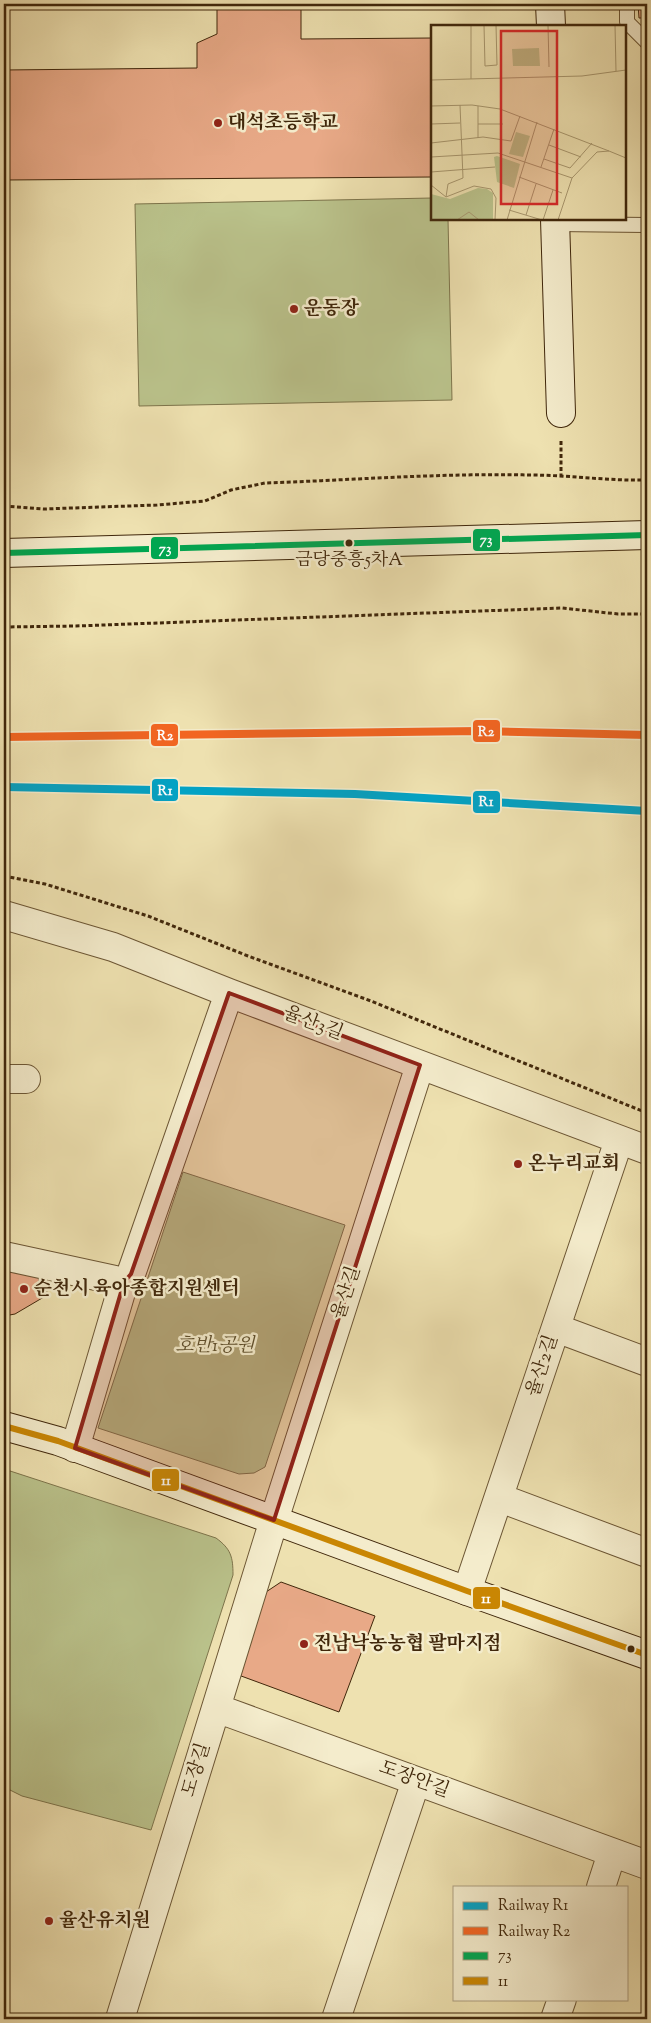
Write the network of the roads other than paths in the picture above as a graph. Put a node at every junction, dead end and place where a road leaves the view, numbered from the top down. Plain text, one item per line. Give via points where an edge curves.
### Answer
1 (550, 4) edge
2 (627, 4) edge
3 (551, 25) edge
4 (647, 42) edge
5 (555, 221) edge
6 (647, 225) edge
7 (561, 412) road end
8 (647, 535) edge
9 (4, 553) edge
10 (4, 915) edge
11 (229, 993) junction
12 (420, 1065) junction
13 (619, 1140) junction
14 (647, 1150) edge
15 (4, 1256) edge
16 (124, 1282) junction
17 (556, 1328) junction
18 (647, 1362) edge
19 (4, 1426) edge
20 (75, 1448) junction
21 (500, 1498) junction
22 (274, 1520) junction
23 (647, 1553) edge
24 (467, 1591) junction
25 (647, 1655) edge
26 (216, 1708) junction
27 (416, 1781) junction
28 (612, 1853) junction
29 (647, 1865) edge
30 (601, 1886) edge
31 (562, 2000) edge
32 (120, 2019) edge
33 (336, 2019) edge
34 (555, 2019) edge

1 - 3 street
2 - 4 lane via 627,22
5 - 6 lane
5 - 7 street
8 - 9 street
10 - 11 street, 율산3길 via 114,947
11 - 12 street, 율산3길
11 - 16 street via 131,1274
12 - 13 street, 율산3길
12 - 22 street, 율산길
13 - 14 street, 율산3길
13 - 17 street, 율산2길
15 - 16 street
16 - 20 street
17 - 18 street
17 - 21 street, 율산2길
19 - 20 street
20 - 22 street
21 - 23 street
21 - 24 street, 율산2길
22 - 24 street
22 - 26 street, 도장길
24 - 25 street
26 - 27 street, 도장안길
26 - 32 street, 도장길
27 - 28 street, 도장안길
27 - 33 street
28 - 29 street, 도장안길
28 - 30 street
31 - 34 street

